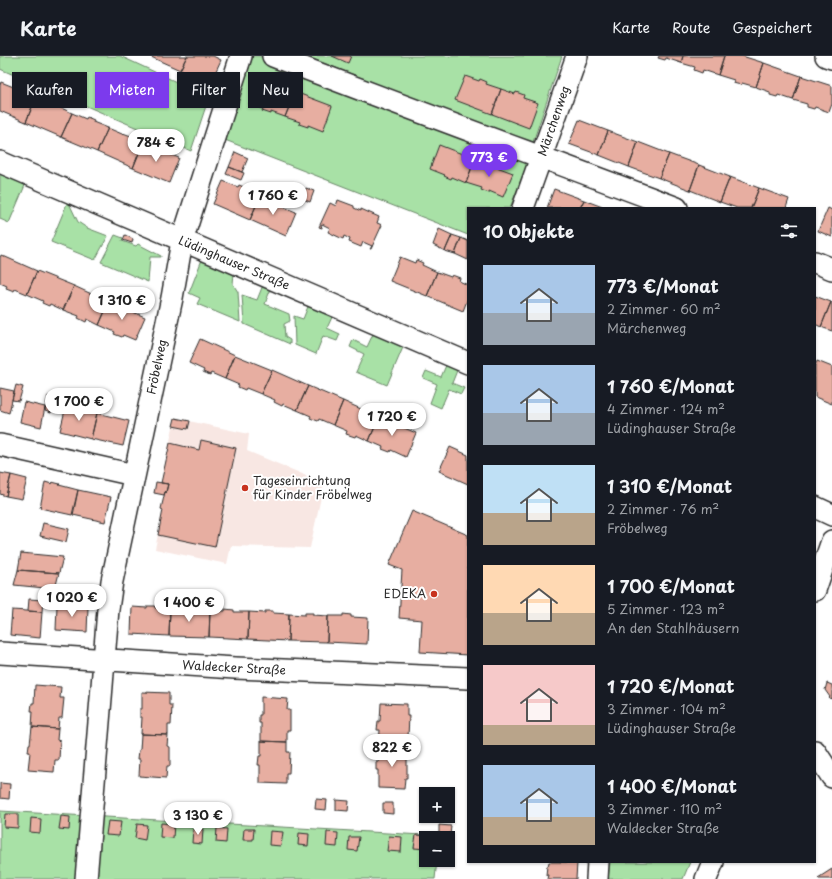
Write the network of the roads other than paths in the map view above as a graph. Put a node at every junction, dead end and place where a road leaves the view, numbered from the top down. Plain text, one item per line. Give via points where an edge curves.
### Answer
1 (241, 56) edge
2 (273, 56) edge
3 (577, 56) edge
4 (826, 56) edge
5 (832, 58) edge
6 (542, 157) junction
7 (0, 162) edge
8 (523, 207) edge
9 (674, 207) edge
10 (182, 241) junction
11 (816, 262) edge
12 (832, 269) edge
13 (467, 363) edge
14 (0, 445) edge
15 (134, 475) junction
16 (816, 507) edge
17 (832, 515) edge
18 (832, 541) edge
19 (816, 587) edge
20 (0, 654) edge
21 (104, 660) junction
22 (467, 678) edge
23 (816, 752) edge
24 (832, 777) edge
25 (598, 863) edge
26 (712, 863) edge
27 (86, 879) edge
28 (597, 879) edge
29 (706, 879) edge

1 - 10 street, Fröbelweg
2 - 6 street
3 - 6 street, Märchenweg
4 - 5 street
6 - 8 street, Märchenweg
6 - 9 street
7 - 10 street, Lüdinghauser Straße
10 - 13 street, Lüdinghauser Straße
10 - 15 street, Fröbelweg
11 - 12 street
14 - 15 street
15 - 21 street, Fröbelweg via 112,580
16 - 17 street
18 - 19 street
20 - 21 street, Waldecker Straße
21 - 22 street, Waldecker Straße
21 - 27 street, Fröbelweg
23 - 24 street
25 - 28 street
26 - 29 street

